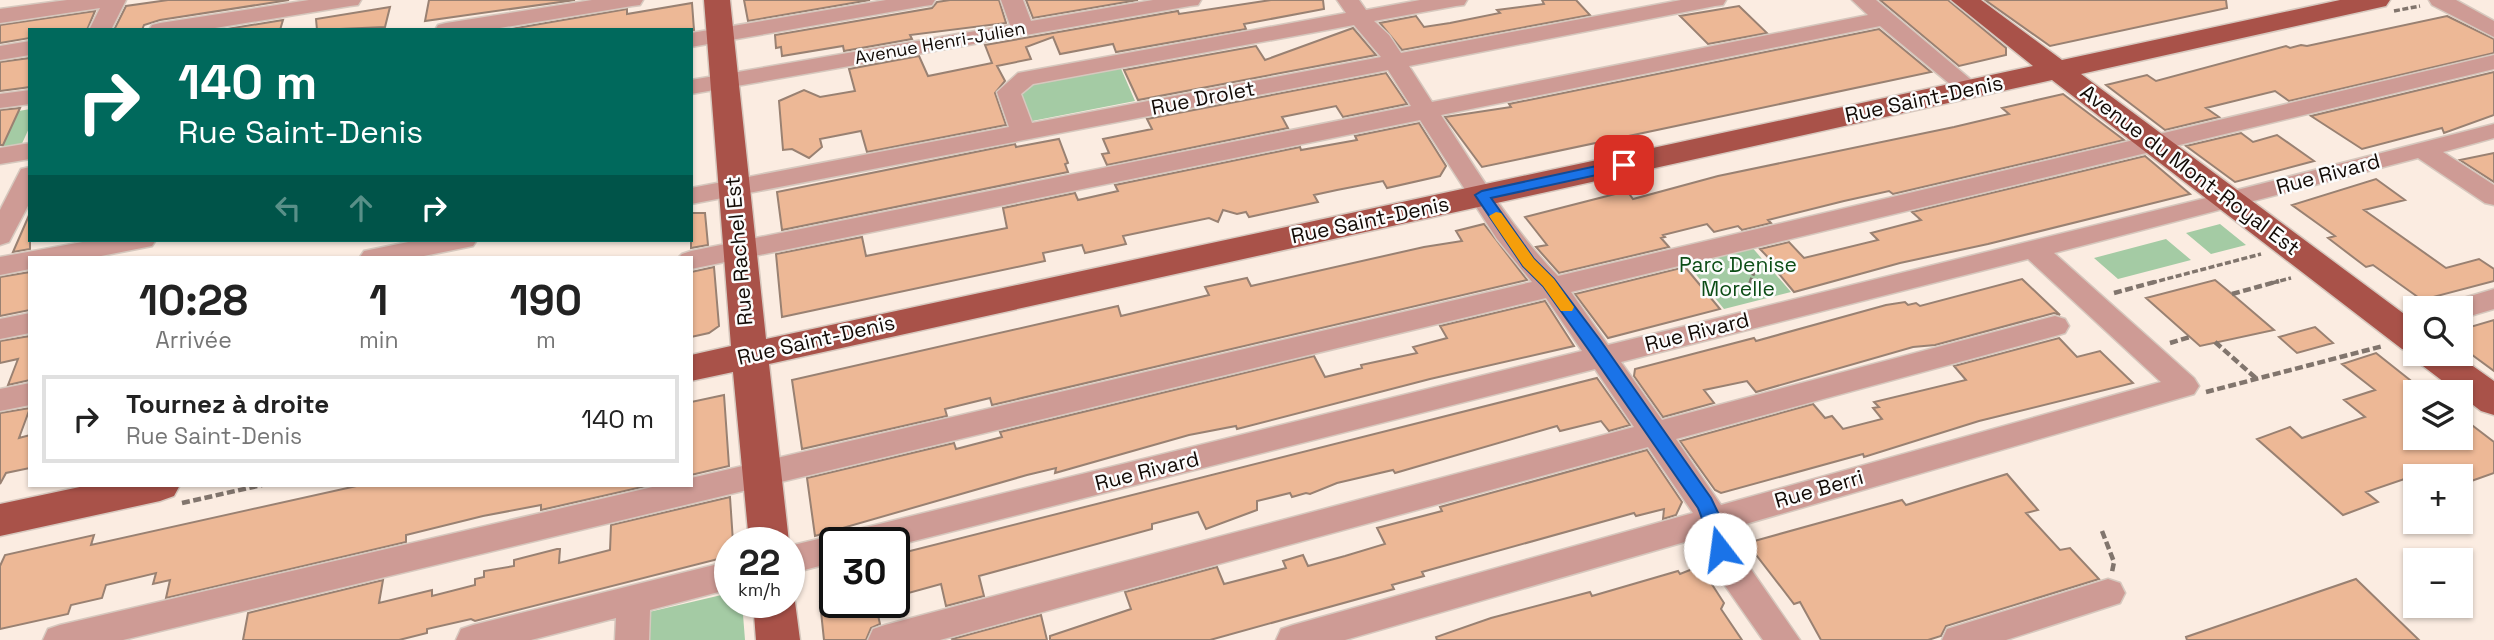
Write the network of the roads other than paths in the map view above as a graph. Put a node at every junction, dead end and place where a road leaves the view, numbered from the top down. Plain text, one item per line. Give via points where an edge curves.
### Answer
1 (113, 0) edge
2 (350, 0) edge
3 (632, 0) edge
4 (717, 0) edge
5 (924, 0) edge
6 (1012, 0) edge
7 (1190, 0) edge
8 (1455, 0) edge
9 (1715, 0) edge
10 (1863, 0) edge
11 (2377, 0) edge
12 (2440, 0) edge
13 (1969, 1) edge
14 (1354, 8) edge
15 (0, 16) edge
16 (1885, 18) junction
17 (101, 28) edge
18 (173, 28) edge
19 (458, 28) edge
20 (1023, 29) junction
21 (2494, 30) edge
22 (719, 35) junction
23 (693, 40) edge
24 (28, 48) edge
25 (0, 53) edge
26 (1395, 62) junction
27 (2494, 62) edge
28 (2057, 70) junction
29 (723, 82) junction
30 (693, 87) edge
31 (1970, 89) junction
32 (28, 97) edge
33 (0, 101) edge
34 (1428, 111) junction
35 (2494, 131) edge
36 (1023, 132) junction
37 (2155, 144) junction
38 (2421, 149) junction
39 (28, 151) edge
40 (0, 156) edge
41 (28, 178) edge
42 (734, 188) junction
43 (1482, 195) junction
44 (693, 196) edge
45 (2494, 197) edge
46 (2229, 200) junction
47 (15, 206) edge
48 (0, 236) edge
49 (132, 242) edge
50 (453, 242) edge
51 (2032, 248) junction
52 (738, 250) junction
53 (53, 256) edge
54 (378, 256) edge
55 (28, 260) edge
56 (693, 260) edge
57 (0, 266) edge
58 (1552, 286) junction
59 (2494, 299) edge
60 (2473, 305) edge
61 (28, 323) edge
62 (2055, 326) dead end
63 (0, 329) edge
64 (2403, 333) edge
65 (749, 356) junction
66 (1601, 356) junction
67 (2448, 366) edge
68 (693, 368) edge
69 (28, 394) edge
70 (0, 400) edge
71 (2494, 401) edge
72 (1654, 434) junction
73 (762, 473) junction
74 (151, 487) edge
75 (0, 520) edge
76 (1713, 520) junction
77 (767, 527) edge
78 (910, 529) edge
79 (714, 579) edge
80 (2108, 593) road end
81 (633, 600) junction
82 (776, 618) edge
83 (60, 640) edge
84 (473, 640) edge
85 (632, 640) edge
86 (778, 640) edge
87 (885, 640) edge
88 (1293, 640) edge
89 (1783, 640) edge
90 (1959, 640) edge

1 - 15 street
1 - 17 street
2 - 18 street
3 - 19 street
4 - 22 main road, Rue Rachel Est
5 - 22 street
6 - 20 street
7 - 20 street, Avenue Henri-Julien
8 - 14 street
9 - 26 street, Rue Drolet
10 - 16 street
11 - 28 main road, Rue Saint-Denis
12 - 21 street
13 - 28 main road, Avenue du Mont-Royal Est
14 - 26 street
14 - 36 street via 1026,78 1009,92
16 - 31 street
16 - 34 street
20 - 29 street, Avenue Henri-Julien
22 - 23 street
22 - 29 main road, Rue Rachel Est
24 - 25 street
26 - 34 street
26 - 36 street, Rue Drolet
27 - 37 street
28 - 31 main road, Rue Saint-Denis
28 - 37 main road, Avenue du Mont-Royal Est
29 - 30 street, Avenue Henri-Julien
29 - 42 main road, Rue Rachel Est
31 - 43 main road, Rue Saint-Denis
32 - 33 street
34 - 43 street
34 - 52 street
35 - 38 street, Rue Rivard
36 - 42 street, Rue Drolet
37 - 46 main road, Avenue du Mont-Royal Est
37 - 58 street
38 - 45 street
38 - 46 street, Rue Rivard
39 - 40 street
41 - 47 street
42 - 44 street, Rue Drolet
42 - 52 main road, Rue Rachel Est
43 - 58 street via 1528,262
43 - 65 main road, Rue Saint-Denis
46 - 51 street, Rue Rivard
46 - 64 main road, Avenue du Mont-Royal Est
47 - 48 street
49 - 53 street
50 - 54 street
51 - 66 street, Rue Rivard
51 - 76 street, Rue Berri via 2196,390
52 - 56 street
52 - 65 main road, Rue Rachel Est
55 - 57 street
58 - 66 street
58 - 73 street
59 - 60 street
61 - 63 street
62 - 72 street
65 - 68 main road, Rue Saint-Denis
65 - 73 main road, Rue Rachel Est
66 - 72 street
66 - 78 street, Rue Rivard
67 - 71 main road
69 - 70 street
72 - 76 street
72 - 87 street
73 - 77 main road, Rue Rachel Est
73 - 83 street
74 - 75 main road
76 - 88 street, Rue Berri
76 - 89 street via 1724,557
79 - 81 street
80 - 90 street
81 - 84 street
81 - 85 street
82 - 86 main road

